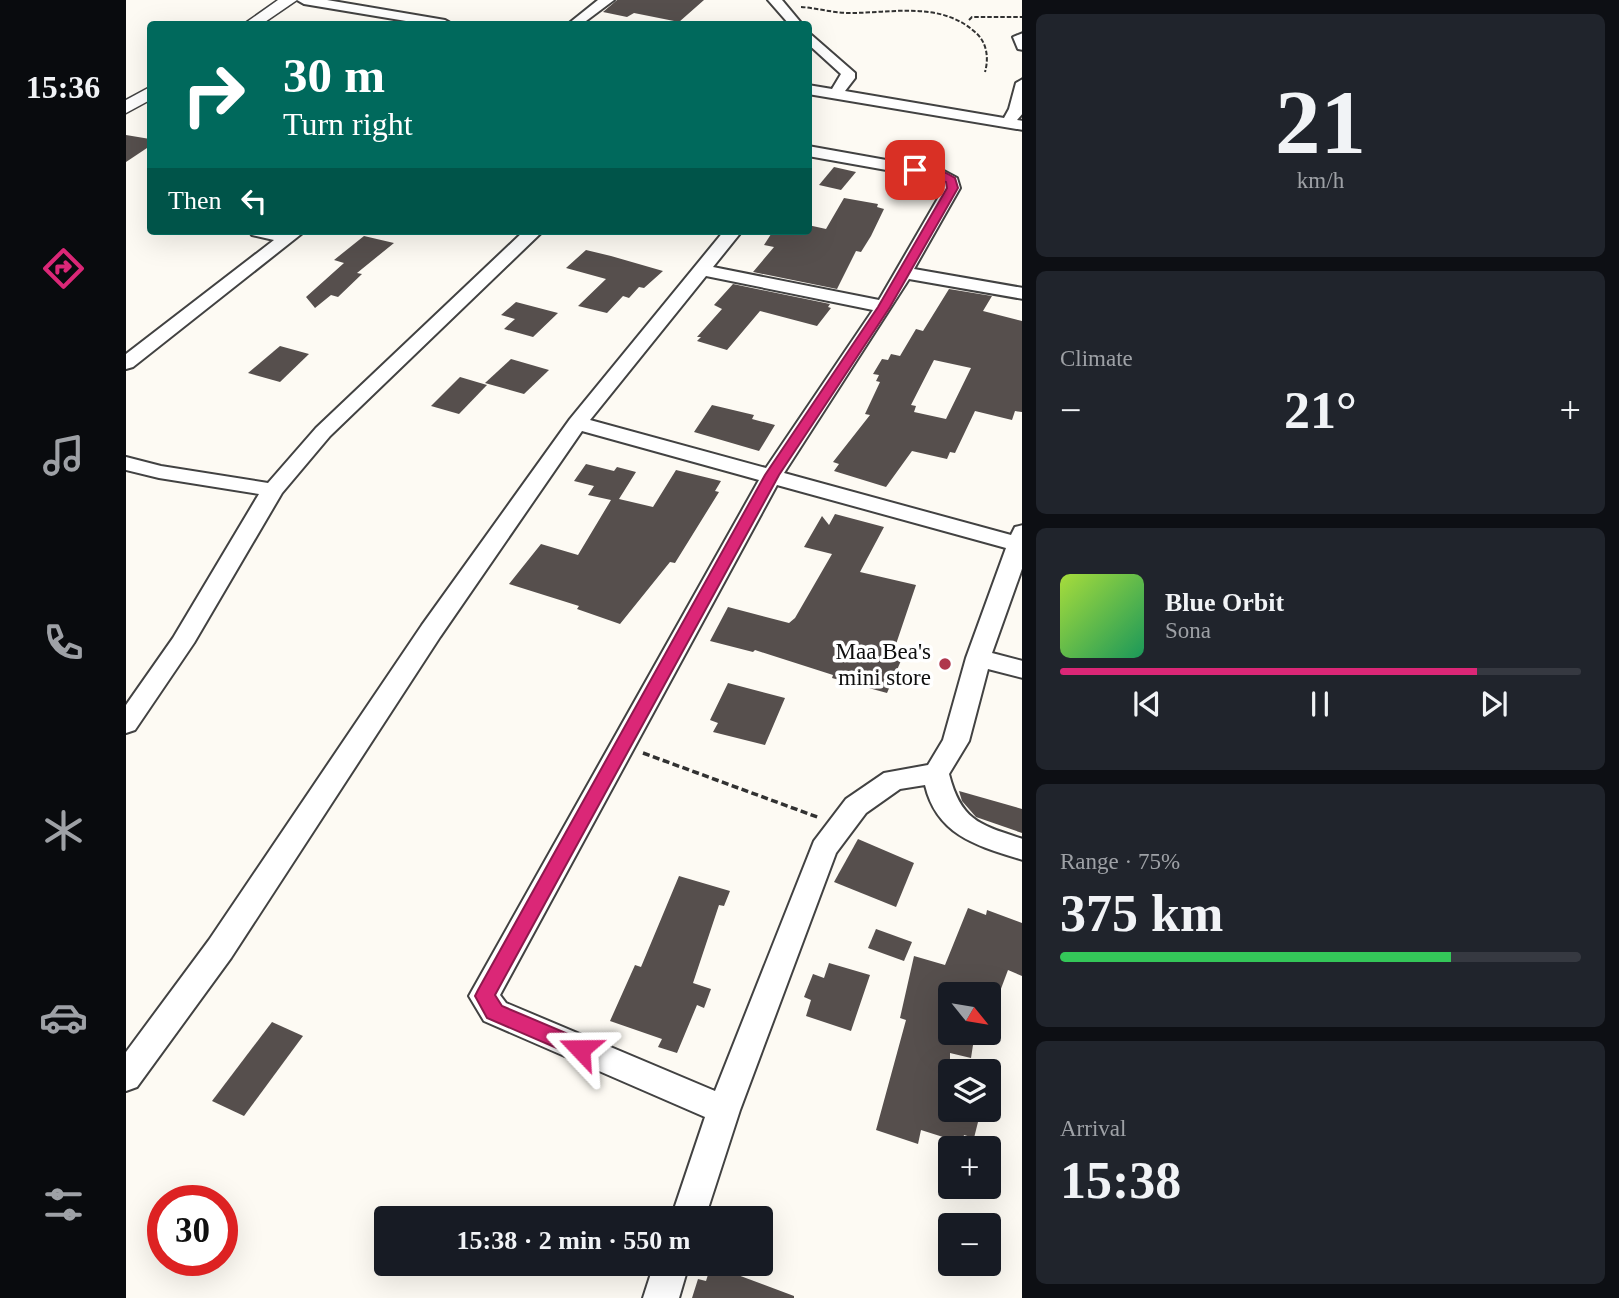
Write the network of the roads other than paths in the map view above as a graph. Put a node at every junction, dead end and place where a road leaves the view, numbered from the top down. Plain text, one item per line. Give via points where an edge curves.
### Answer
1 (289, 0) edge
2 (304, 0) edge
3 (607, 0) edge
4 (777, 3) edge
5 (257, 21) edge
6 (405, 21) edge
7 (578, 21) edge
8 (793, 21) edge
9 (812, 40) edge
10 (1022, 83) edge
11 (812, 90) edge
12 (147, 94) edge
13 (835, 94) junction
14 (126, 108) edge
15 (1015, 124) edge
16 (812, 152) edge
17 (290, 235) edge
18 (530, 235) edge
19 (730, 235) edge
20 (701, 270) junction
21 (905, 273) junction
22 (1022, 294) edge
23 (884, 307) junction
24 (126, 363) edge
25 (577, 424) junction
26 (126, 463) edge
27 (772, 475) junction
28 (273, 490) junction
29 (1020, 538) edge
30 (978, 658) junction
31 (1022, 670) edge
32 (126, 723) edge
33 (936, 774) junction
34 (1022, 850) edge
35 (126, 1077) edge
36 (724, 1110) junction
37 (692, 1206) edge
38 (668, 1276) edge
39 (660, 1298) edge

1 - 5 street
2 - 6 street
3 - 7 street
4 - 8 street
9 - 13 street via 848,73
10 - 15 street
11 - 13 street
12 - 14 street
13 - 15 street
16 - 21 street via 942,175 951,181 952,188
17 - 24 street
18 - 28 street via 323,432
19 - 20 street
20 - 23 street
20 - 25 street
21 - 22 street
21 - 23 street
23 - 27 street
25 - 27 street
25 - 35 street via 431,631 220,949
26 - 28 street
27 - 29 street
27 - 36 street via 485,996 495,1012
28 - 32 street via 182,643
29 - 30 street
30 - 31 street
30 - 33 street via 956,741
33 - 34 street via 940,800 953,821
33 - 36 street via 893,780 856,806 824,849
36 - 37 street
38 - 39 street

